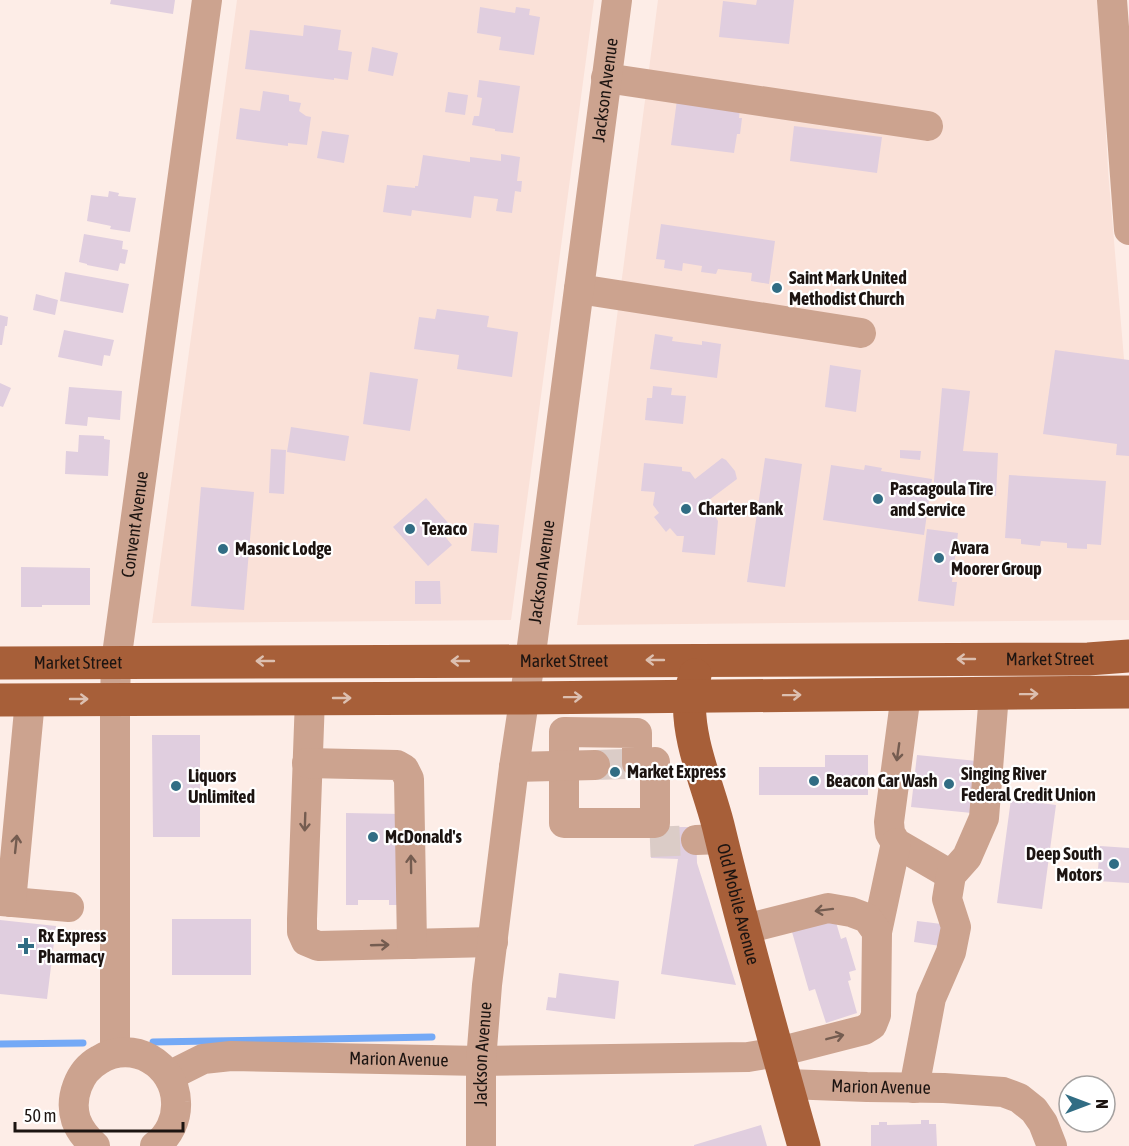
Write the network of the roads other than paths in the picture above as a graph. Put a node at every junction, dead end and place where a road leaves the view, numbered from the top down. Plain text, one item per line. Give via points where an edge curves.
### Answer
1 (207, 0) edge
2 (617, 0) edge
3 (1112, 0) edge
4 (606, 78) junction
5 (928, 126) dead end
6 (1129, 230) edge
7 (579, 289) junction
8 (861, 333) dead end
9 (1129, 656) edge
10 (700, 660) junction
11 (530, 661) junction
12 (116, 662) junction
13 (0, 663) edge
14 (1129, 692) edge
15 (906, 694) junction
16 (994, 694) junction
17 (690, 696) junction
18 (605, 697) junction
19 (310, 698) junction
20 (524, 698) junction
21 (115, 699) junction
22 (15, 700) edge
23 (604, 733) junction
24 (699, 761) junction
25 (307, 763) junction
26 (639, 763) junction
27 (564, 765) junction
28 (595, 765) tunnel mouth
29 (514, 767) junction
30 (622, 823) junction
31 (650, 842) tunnel mouth
32 (896, 843) junction
33 (951, 875) junction
34 (5, 901) edge
35 (69, 907) dead end
36 (745, 929) junction
37 (877, 932) junction
38 (493, 942) junction
39 (412, 944) junction
40 (778, 1052) junction
41 (115, 1053) junction
42 (482, 1061) junction
43 (169, 1076) junction
44 (787, 1083) junction
45 (914, 1088) junction
46 (95, 1146) edge
47 (155, 1146) edge
48 (481, 1146) edge
49 (804, 1146) edge
50 (1052, 1146) edge

1 - 12 street, Convent Avenue
2 - 4 street, Jackson Avenue
3 - 6 street
4 - 5 street
4 - 7 street, Jackson Avenue
7 - 8 street
7 - 11 street, Jackson Avenue
9 -> 10 main road, Market Street
10 -> 11 main road, Market Street
10 - 17 main road, Old Mobile Avenue
11 -> 12 main road, Market Street
11 - 20 street, Jackson Avenue
12 - 13 main road, Market Street
12 - 21 street, Convent Avenue
16 -> 14 main road, Market Street
15 - 16 main road, Market Street
17 -> 15 main road, Market Street
15 -> 32 street via 889,822
16 - 33 street via 984,818 967,857
17 - 18 main road, Market Street
17 - 24 main road, Old Mobile Avenue
20 -> 18 main road, Market Street
18 - 23 street
19 -> 20 main road, Market Street
19 - 21 main road, Market Street
19 - 25 street
20 - 29 street, Jackson Avenue
22 -> 21 main road, Market Street
21 - 41 street, Convent Avenue
34 -> 22 street
23 - 26 street via 637,733
23 - 27 street via 564,732
24 - 26 street
24 - 36 main road, Old Mobile Avenue via 709,840
39 -> 25 street via 409,779 404,769 397,765
25 -> 39 street via 302,919 306,941 318,946
26 - 30 street via 655,823
27 - 28 street
27 - 29 street
27 - 30 street via 564,823
29 - 38 street, Jackson Avenue
30 - 31 street via 624,836
32 - 33 street
32 - 37 street
33 - 45 street via 946,898 956,927 951,952 931,998
34 - 35 street
37 -> 36 street via 867,918 828,908
36 - 40 main road, Old Mobile Avenue
40 -> 37 street, Marion Avenue via 872,1025 876,1015
38 - 39 street
38 - 42 street, Jackson Avenue
40 - 42 street, Marion Avenue via 748,1057
40 - 44 main road, Old Mobile Avenue
41 - 43 street via 146,1057
41 - 46 street via 86,1071 77,1086 76,1120
42 - 43 street, Marion Avenue via 231,1056 203,1059
42 - 48 street, Jackson Avenue
43 - 47 street via 176,1093 176,1110 172,1127
44 - 45 street, Marion Avenue
44 - 49 main road, Old Mobile Avenue
45 - 50 street, Marion Avenue via 1003,1092 1019,1098 1043,1123

